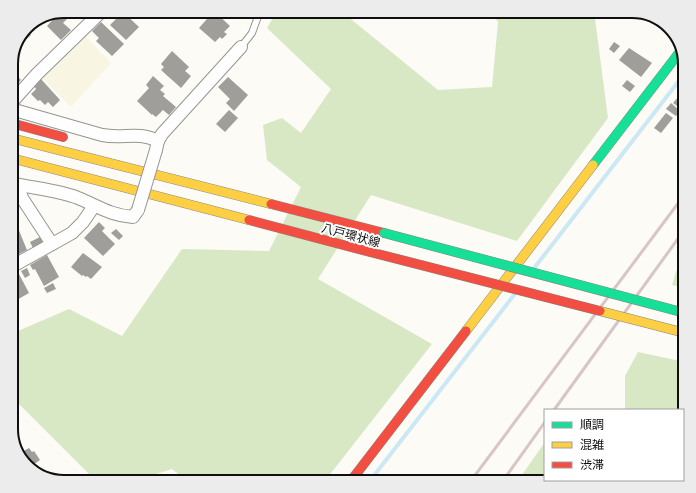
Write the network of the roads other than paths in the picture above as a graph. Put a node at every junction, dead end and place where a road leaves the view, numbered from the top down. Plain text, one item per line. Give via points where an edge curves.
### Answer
1 (95, 18) edge
2 (257, 18) edge
3 (241, 47) joint
4 (677, 55) edge
5 (18, 94) edge
6 (18, 111) edge
7 (18, 125) edge
8 (70, 139) dead end
9 (18, 140) edge
10 (157, 146) junction
11 (144, 159) dead end
12 (18, 160) edge
13 (158, 164) dead end
14 (172, 169) dead end
15 (18, 170) edge
16 (18, 185) edge
17 (18, 190) edge
18 (94, 206) junction
19 (296, 211) junction
20 (262, 223) junction
21 (52, 244) junction
22 (18, 263) edge
23 (678, 311) edge
24 (678, 331) edge
25 (355, 475) edge

1 - 5 street
2 - 3 lane via 252,32
3 - 10 street via 162,134
4 - 25 main road
6 - 10 street via 102,135 147,136
7 - 8 main road
9 - 19 main road, 八戸環状線
10 - 18 street, bridge via 138,210 133,217 119,216
11 - 13 main road
12 - 20 main road, 八戸環状線
14 - 19 main road
15 - 20 main road via 116,194
16 - 18 street via 77,198
17 - 21 street
18 - 21 street via 84,222
19 - 23 main road, 八戸環状線, bridge
20 - 24 main road, 八戸環状線, bridge
21 - 22 street

